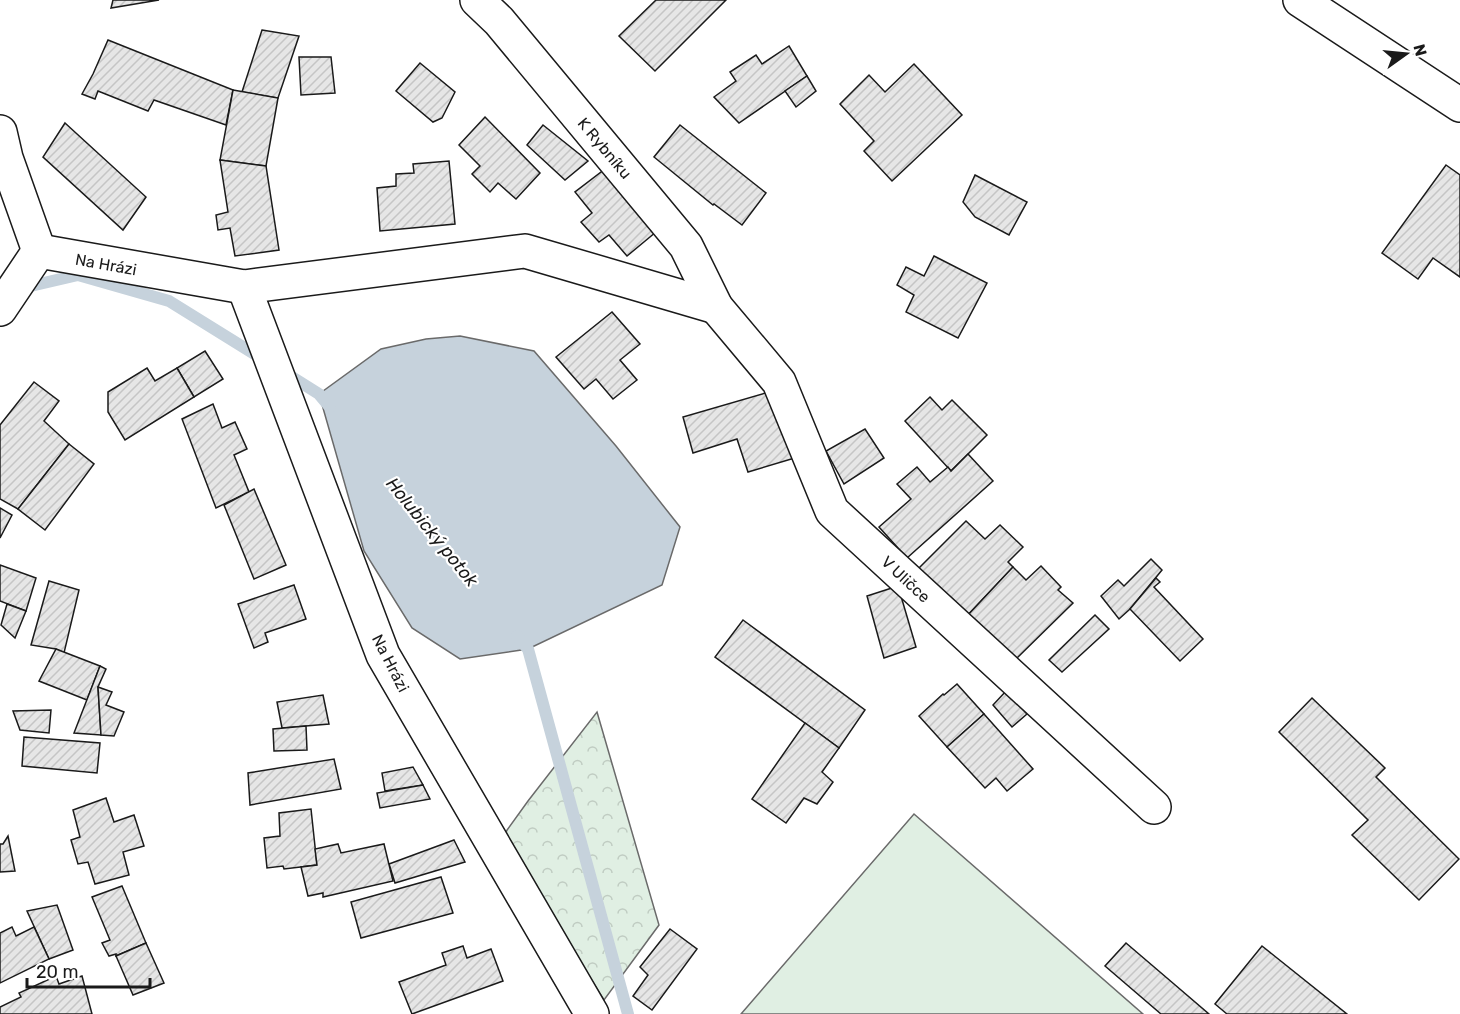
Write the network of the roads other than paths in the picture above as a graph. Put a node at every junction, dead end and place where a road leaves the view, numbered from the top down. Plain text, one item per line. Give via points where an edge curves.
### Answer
1 (477, 0) edge
2 (1300, 0) edge
3 (1460, 105) edge
4 (0, 132) edge
5 (39, 251) junction
6 (244, 287) junction
7 (716, 307) junction
8 (0, 309) edge
9 (1154, 807) dead end
10 (592, 1014) edge

1 - 7 street, K Rybníku via 499,21 686,246
2 - 3 street
4 - 5 street
5 - 6 street, Na Hrázi
5 - 8 street
6 - 7 street, Na Hrázi via 525,251
6 - 10 street, Na Hrázi via 383,655
7 - 9 street, V Uličce via 779,382 832,511

